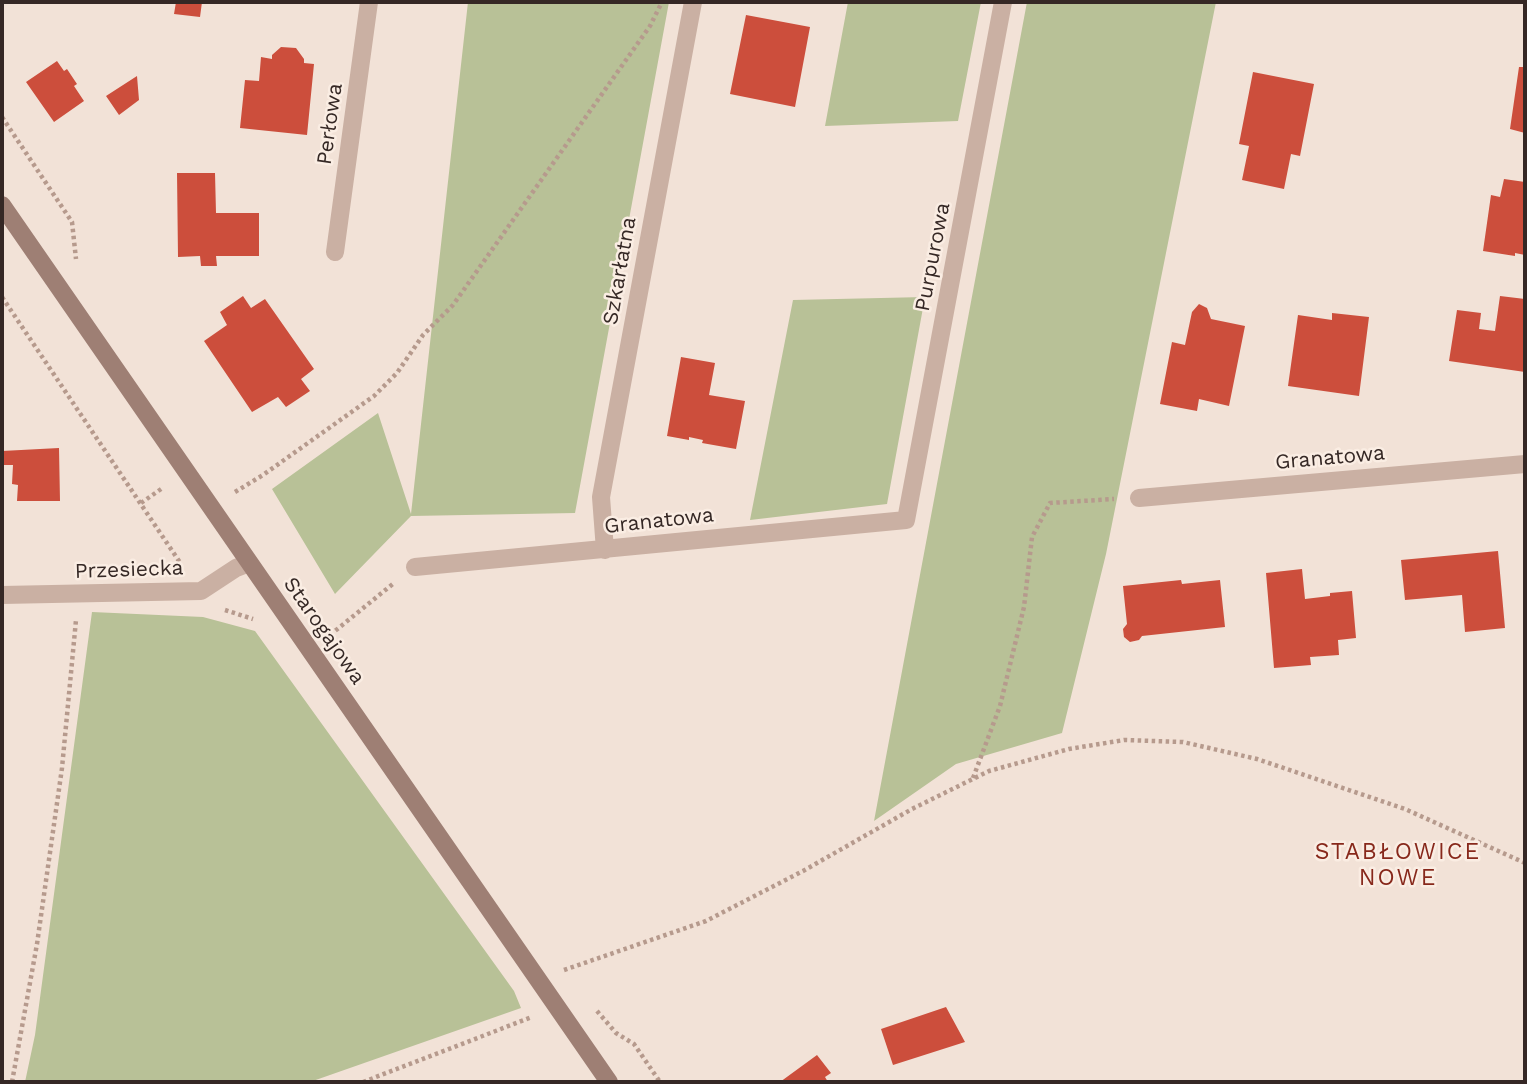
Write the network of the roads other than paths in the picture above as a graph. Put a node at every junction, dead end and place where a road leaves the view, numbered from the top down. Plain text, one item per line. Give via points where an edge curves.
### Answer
1 (369, 2) edge
2 (693, 2) edge
3 (1003, 2) edge
4 (2, 205) edge
5 (335, 252) dead end
6 (1525, 464) edge
7 (1139, 498) road end
8 (906, 520) joint
9 (606, 550) junction
10 (249, 563) junction
11 (415, 567) road end
12 (2, 595) edge
13 (609, 1082) edge

1 - 5 street, Perłowa
2 - 9 street, Szkarłatna via 601,497
3 - 8 street, Purpurowa
4 - 10 street, Starogajowa
6 - 7 street, Granatowa
8 - 9 street, Granatowa
9 - 11 street, Granatowa
10 - 12 street, Przesiecka via 201,590
10 - 13 street, Starogajowa

